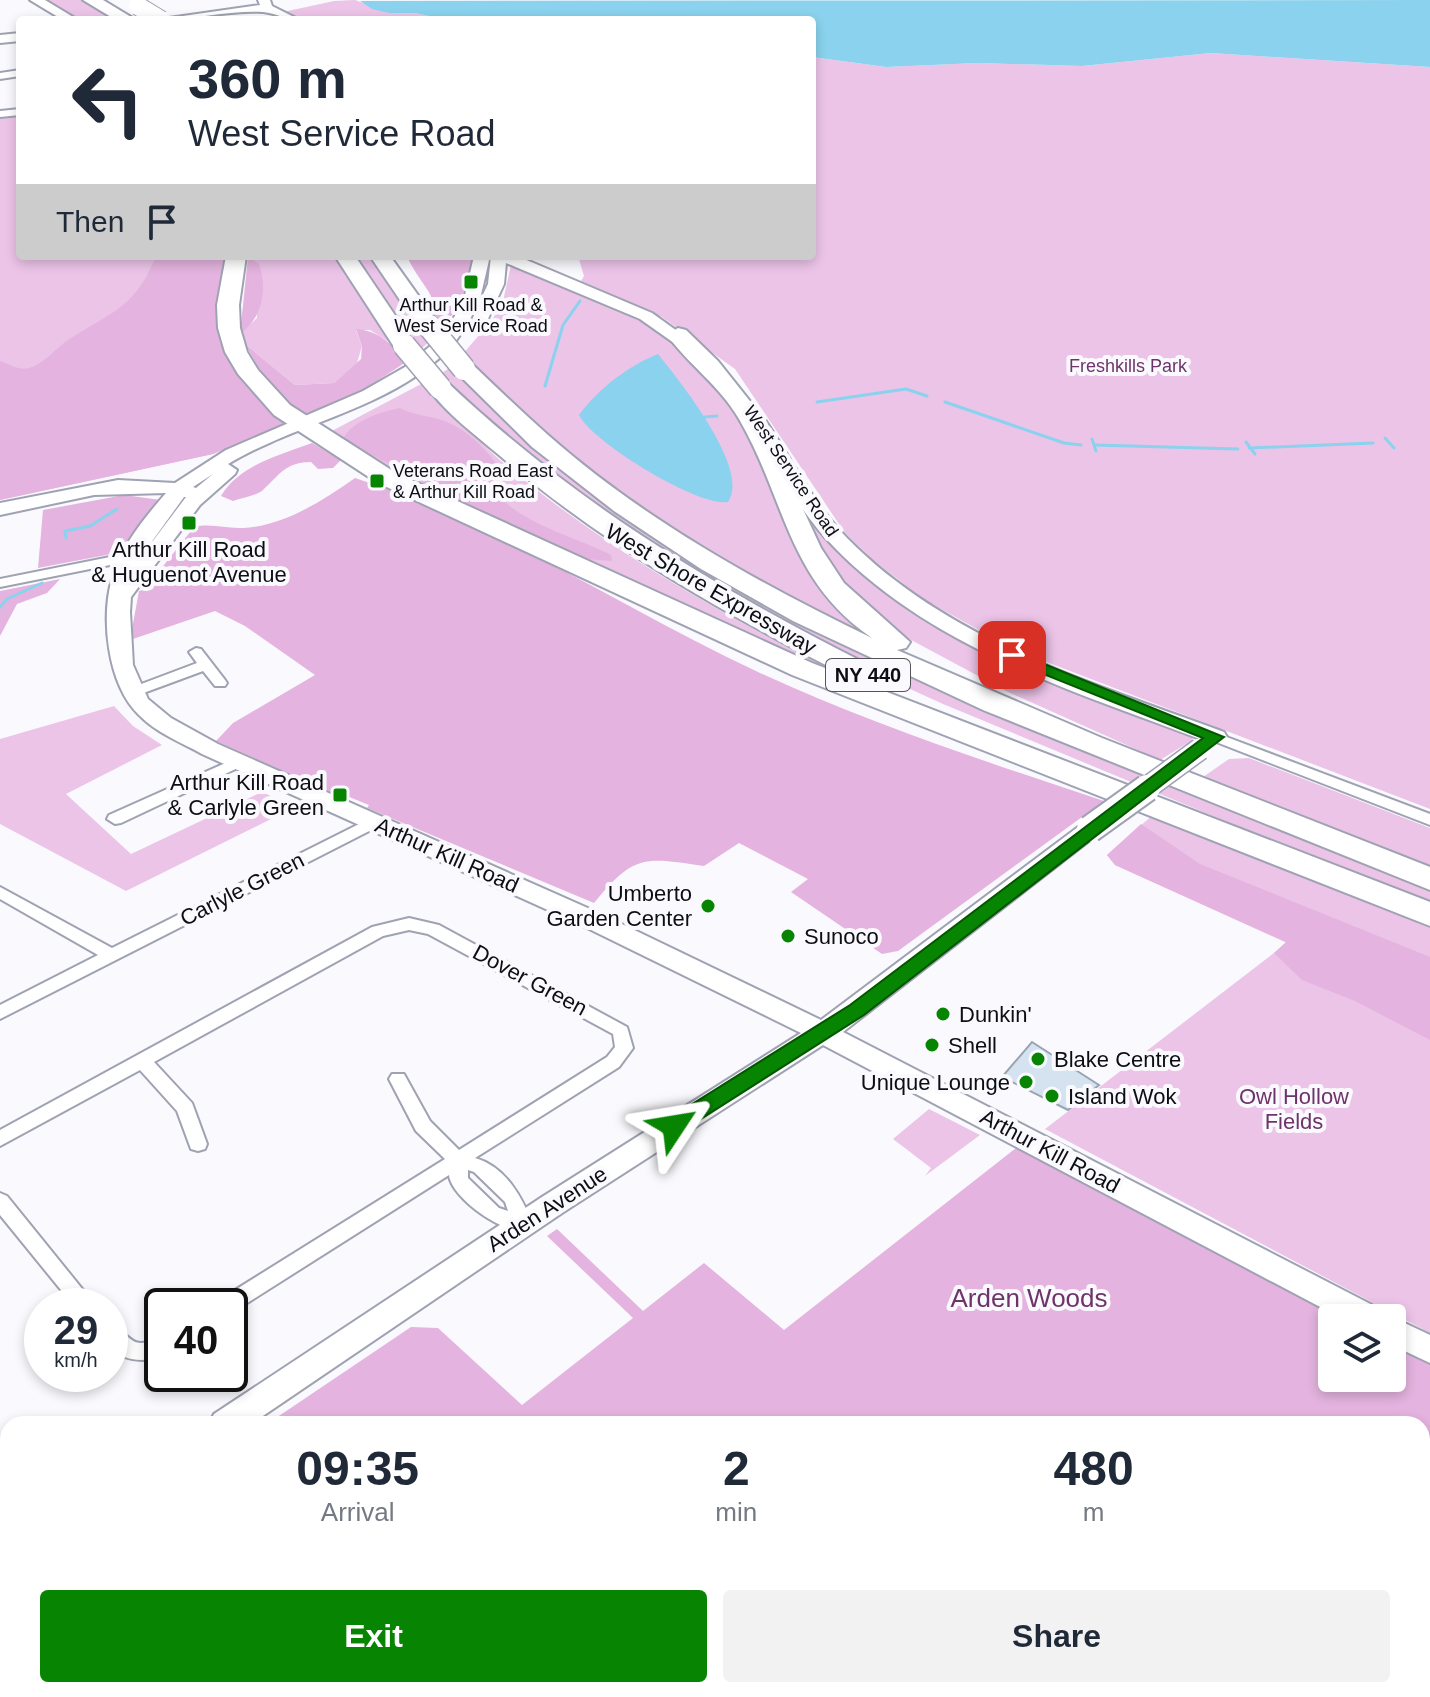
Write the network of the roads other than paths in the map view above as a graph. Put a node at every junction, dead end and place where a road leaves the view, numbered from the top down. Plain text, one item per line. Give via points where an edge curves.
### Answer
1 (36, 0) edge
2 (91, 0) edge
3 (182, 0) edge
4 (266, 4) edge
5 (127, 10) edge
6 (65, 16) edge
7 (147, 16) edge
8 (210, 16) edge
9 (216, 16) edge
10 (287, 16) edge
11 (235, 260) edge
12 (348, 260) edge
13 (383, 260) edge
14 (481, 260) edge
15 (500, 260) edge
16 (511, 260) edge
17 (678, 335) junction
18 (309, 428) junction
19 (245, 449) junction
20 (110, 486) junction
21 (189, 492) junction
22 (0, 509) edge
23 (130, 557) junction
24 (0, 583) edge
25 (122, 596) junction
26 (220, 683) dead end
27 (133, 692) junction
28 (1208, 743) junction
29 (239, 762) junction
30 (1210, 790) junction
31 (115, 819) dead end
32 (1430, 820) edge
33 (373, 822) junction
34 (1430, 879) edge
35 (1343, 880) junction
36 (0, 892) edge
37 (1430, 915) edge
38 (111, 955) junction
39 (0, 1013) edge
40 (821, 1032) junction
41 (142, 1061) junction
42 (398, 1079) dead end
43 (0, 1139) edge
44 (198, 1144) dead end
45 (458, 1160) junction
46 (0, 1201) edge
47 (523, 1225) junction
48 (71, 1288) edge
49 (248, 1292) edge
50 (1342, 1304) edge
51 (1406, 1337) edge
52 (1430, 1350) edge
53 (237, 1416) edge

1 - 6 street
2 - 5 highway
3 - 8 street
4 - 9 street
4 - 10 street
5 - 7 highway, bridge
11 - 18 highway via 228,305 236,352 263,391
12 - 35 highway, West Shore Expressway / NY 440, bridge via 404,345 440,388 498,445 605,528 790,637 987,729
13 - 30 highway, West Shore Expressway / NY 440, bridge via 464,369 520,426 647,523 815,620 1015,715
14 - 18 street via 476,293 454,332 383,389
15 - 18 street via 489,304 461,344 406,385
16 - 17 street, West Service Road via 635,311
17 - 28 street, West Service Road via 735,389 839,541 877,576 988,645
17 - 30 highway via 737,396 755,425 816,567 856,614 984,689
18 - 19 street
18 - 21 street
18 - 35 highway via 436,503 802,669
19 - 20 street
19 - 21 street via 214,463
20 - 21 street
20 - 22 street
21 - 23 street
21 - 25 street
23 - 24 street
23 - 25 street, Arthur Kill Road via 121,577
25 - 27 street, Arthur Kill Road via 119,653
26 - 27 street via 200,659
27 - 29 street, Arthur Kill Road via 161,721
28 - 32 street
28 - 40 street, Arden Avenue, bridge
29 - 31 street
29 - 33 street, Arthur Kill Road
30 - 34 highway, West Shore Expressway / NY 440
33 - 38 street, Carlyle Green
33 - 40 street, Arthur Kill Road via 590,919
35 - 37 highway, West Shore Expressway / NY 440
36 - 38 street
38 - 39 street, Carlyle Green
40 - 47 street, Arden Avenue
40 - 50 street, Arthur Kill Road
41 - 43 street, Dover Green
41 - 44 street via 185,1108
41 - 45 street, Dover Green via 378,931 409,924 433,929 615,1025 625,1039 613,1062
42 - 45 street via 423,1126
45 - 47 street via 459,1181 492,1213
45 - 49 street, Dover Green
46 - 48 street
47 - 53 street, Arden Avenue
51 - 52 street

